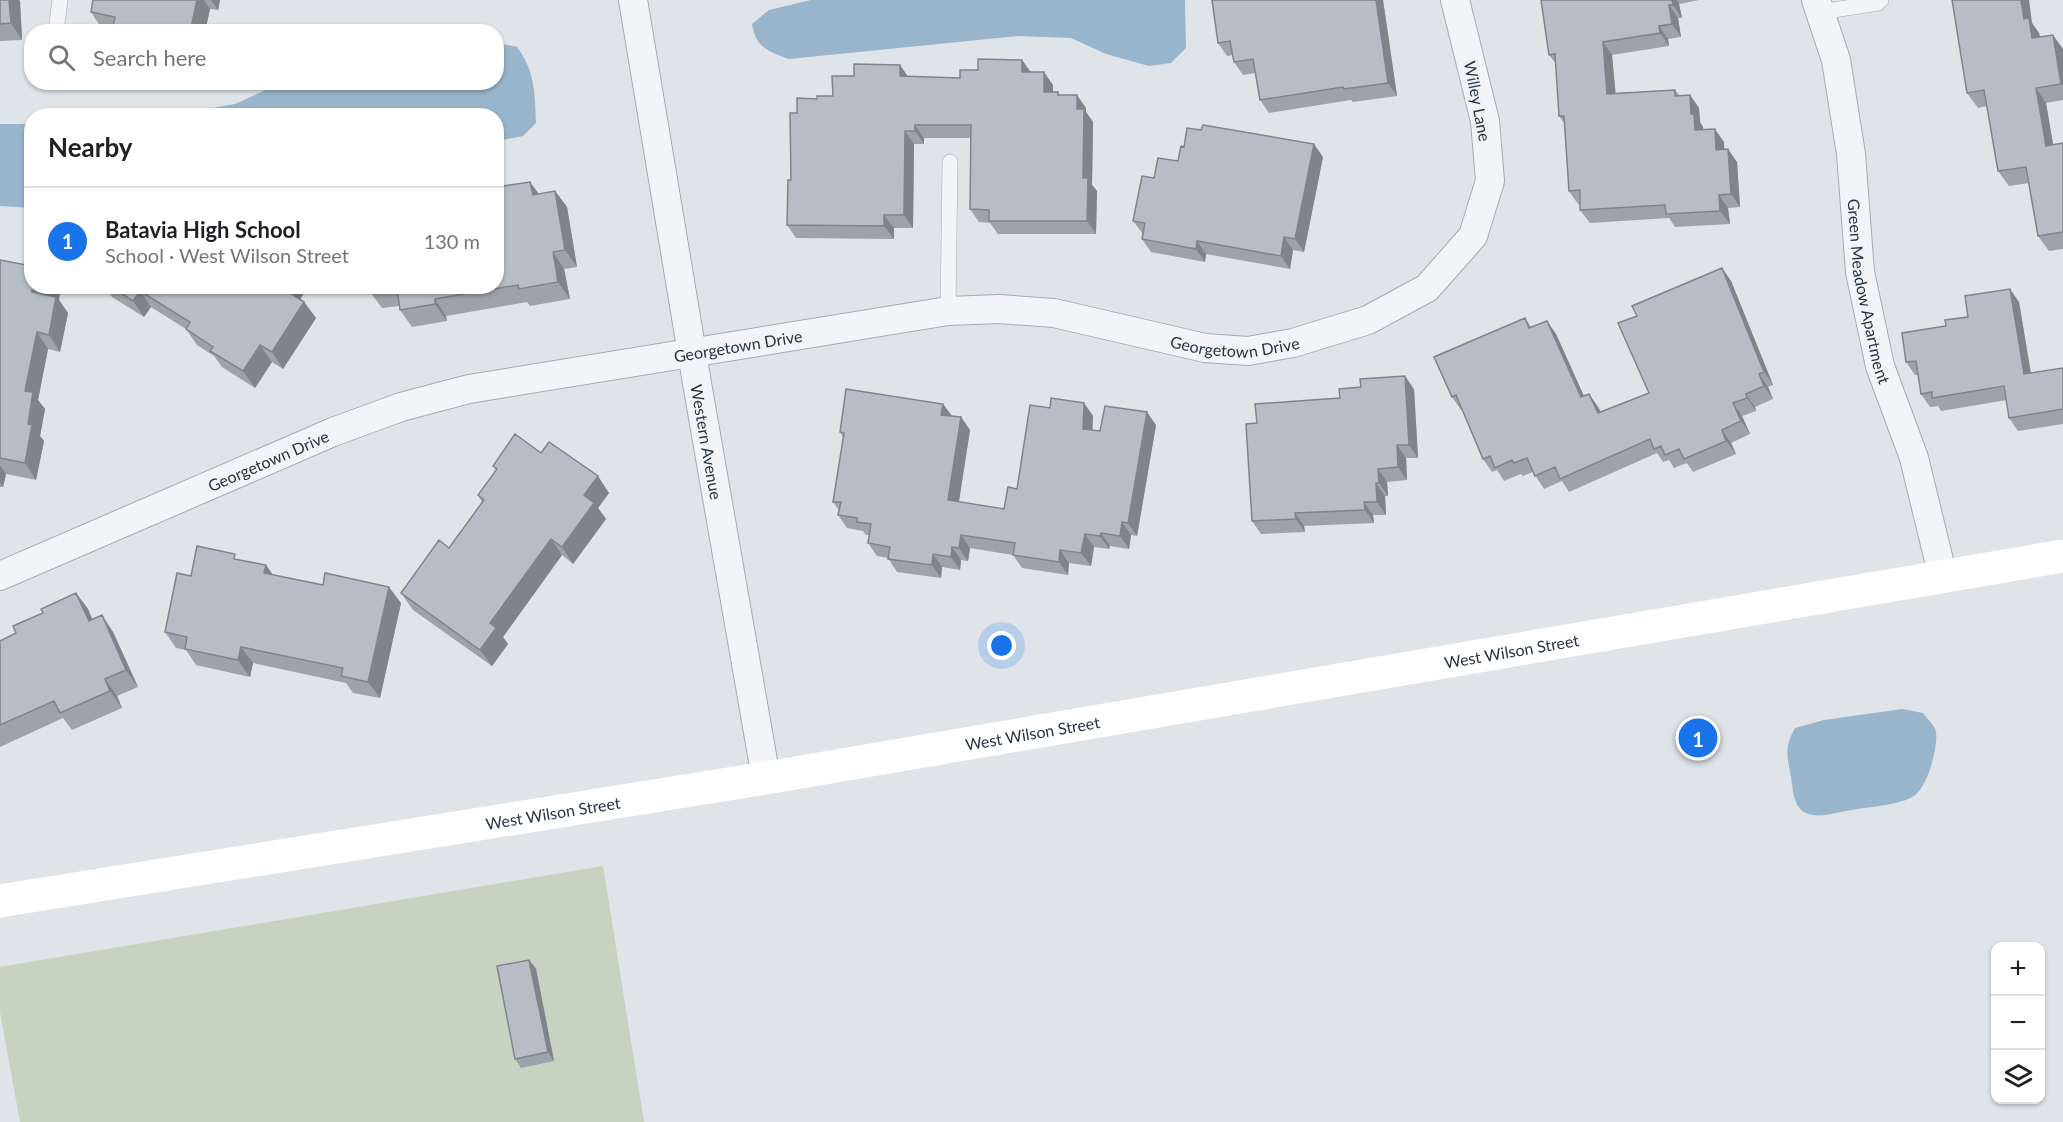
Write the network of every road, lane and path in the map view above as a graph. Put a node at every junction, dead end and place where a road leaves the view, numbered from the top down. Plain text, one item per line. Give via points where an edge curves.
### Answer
1 (60, 0) edge
2 (633, 0) edge
3 (1455, 0) edge
4 (1881, 0) edge
5 (1818, 6) edge
6 (57, 24) edge
7 (950, 162) dead end
8 (1473, 236) joint
9 (948, 311) junction
10 (692, 354) junction
11 (2063, 556) edge
12 (0, 576) edge
13 (1943, 577) junction
14 (766, 778) junction
15 (0, 901) edge

1 - 6 lane
2 - 10 street, Western Avenue
3 - 8 street, Willey Lane via 1485,121 1490,181
4 - 5 lane
5 - 13 street, Green Meadow Apartment via 1840,84 1867,307 1880,366 1914,458
7 - 9 lane
8 - 9 street, Georgetown Drive via 1427,288 1368,320 1293,344 1248,351 1205,348 1054,313
9 - 10 street, Georgetown Drive
10 - 12 street, Georgetown Drive via 468,389 401,407 333,432
10 - 14 street, Western Avenue
11 - 13 main road, West Wilson Street
13 - 14 main road, West Wilson Street
14 - 15 main road, West Wilson Street

